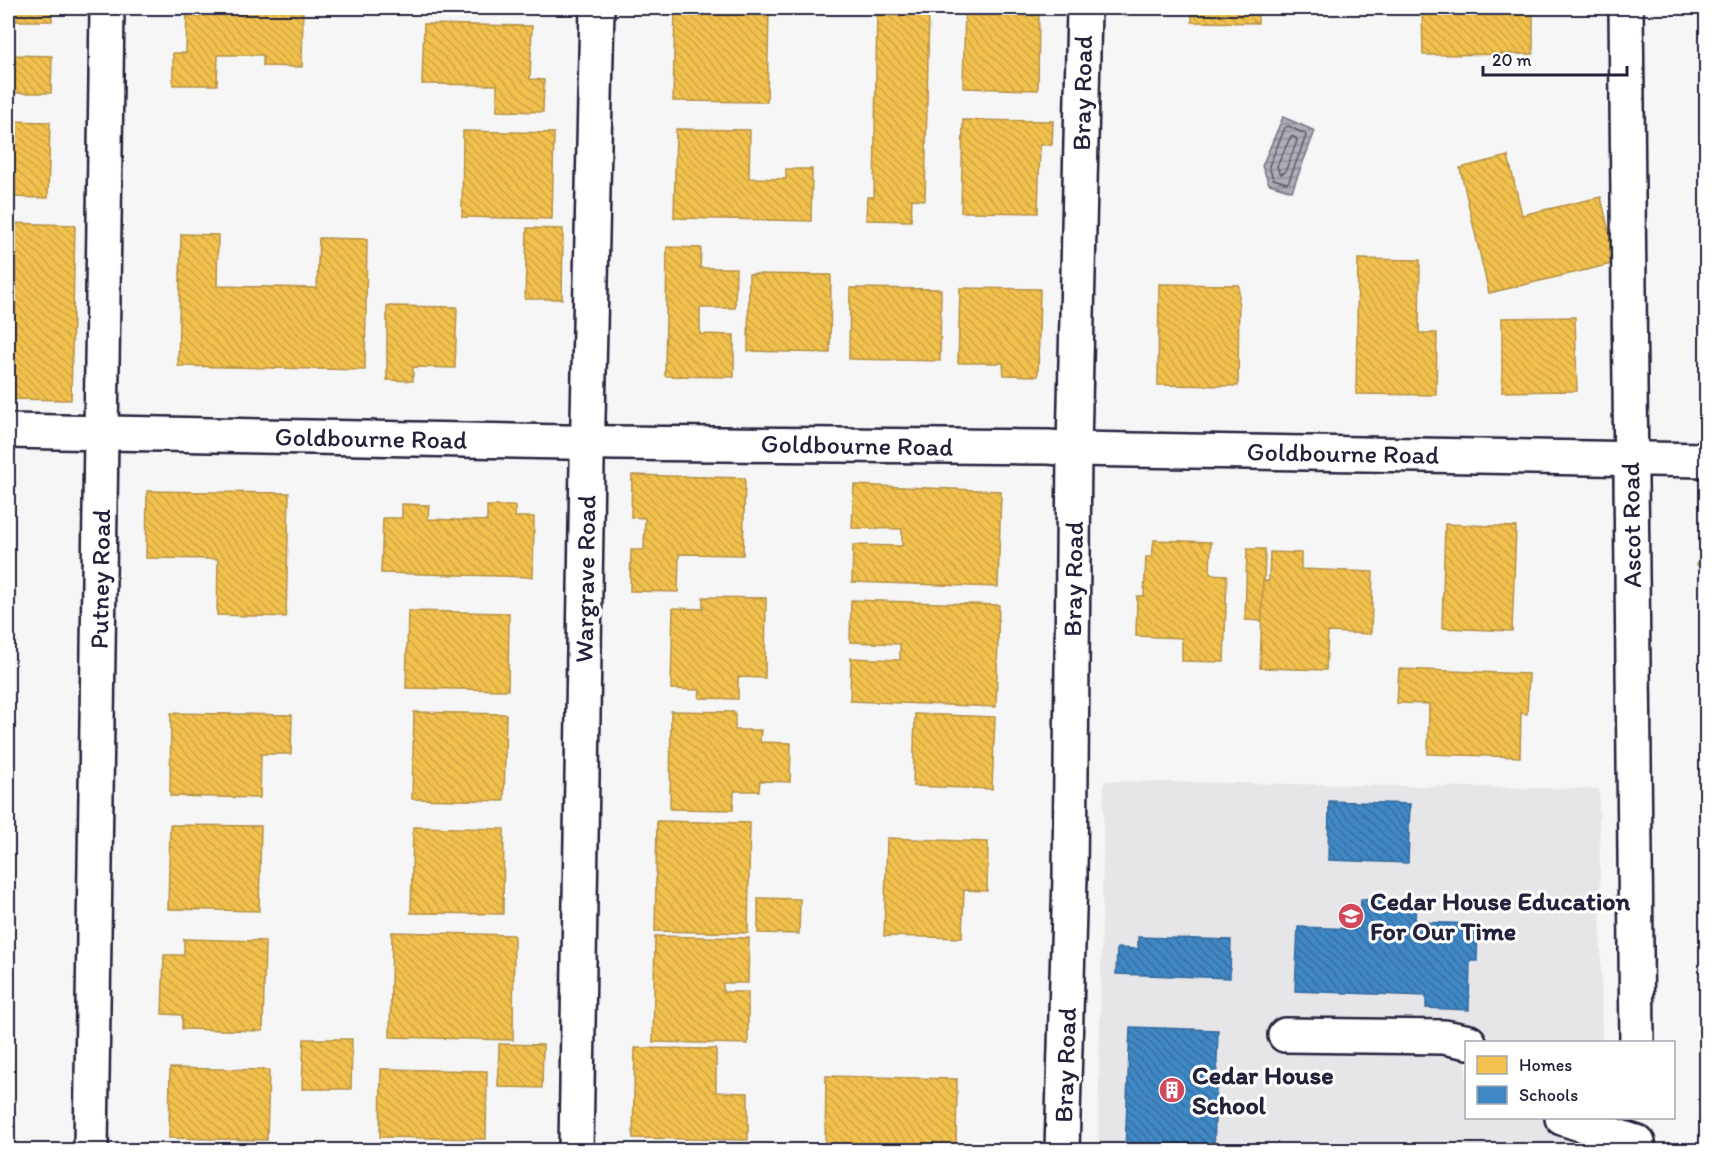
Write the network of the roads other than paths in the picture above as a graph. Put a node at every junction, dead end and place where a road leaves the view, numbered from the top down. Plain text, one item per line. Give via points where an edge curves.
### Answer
1 (107, 8) edge
2 (597, 8) edge
3 (1084, 8) edge
4 (1626, 8) edge
5 (8, 430) edge
6 (102, 432) junction
7 (587, 442) junction
8 (1074, 449) junction
9 (1630, 458) junction
10 (1707, 460) edge
11 (1285, 1035) dead end
12 (1465, 1041) edge
13 (1637, 1041) edge
14 (1566, 1119) edge
15 (1638, 1137) edge
16 (91, 1150) edge
17 (576, 1150) edge
18 (1062, 1150) edge

1 - 6 street, Putney Road
2 - 7 street, Wargrave Road
3 - 8 street, Bray Road
4 - 9 street, Ascot Road
5 - 6 street, Goldbourne Road
6 - 7 street, Goldbourne Road
6 - 16 street, Putney Road
7 - 8 street, Goldbourne Road
7 - 17 street, Wargrave Road
8 - 9 street, Goldbourne Road
8 - 18 street, Bray Road via 1070,877
9 - 10 street, Goldbourne Road
9 - 13 street, Ascot Road
11 - 12 street via 1444,1037
14 - 15 street

